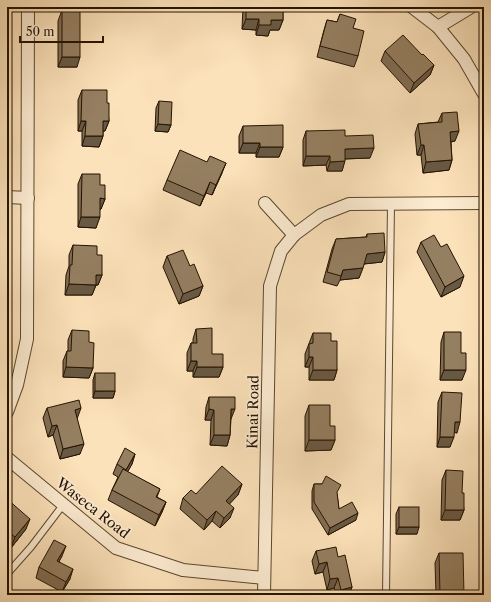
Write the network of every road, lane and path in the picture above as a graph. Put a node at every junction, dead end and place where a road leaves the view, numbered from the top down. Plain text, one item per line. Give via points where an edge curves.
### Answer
1 (28, 7) edge
2 (412, 7) edge
3 (471, 7) edge
4 (438, 27) junction
5 (484, 94) edge
6 (7, 197) edge
7 (28, 198) junction
8 (266, 203) dead end
9 (484, 203) edge
10 (391, 204) junction
11 (294, 235) junction
12 (7, 412) edge
13 (7, 458) edge
14 (64, 505) junction
15 (7, 574) edge
16 (264, 578) junction
17 (264, 595) edge
18 (386, 595) edge

1 - 7 street
2 - 4 street
3 - 4 street
4 - 5 street via 464,59
6 - 7 street
7 - 12 street via 27,339 17,386
8 - 11 street
9 - 10 street, Kinai Road
10 - 11 street, Kinai Road via 349,204 321,215
10 - 18 lane
11 - 16 street, Kinai Road via 281,251 270,286
13 - 14 street, Waseca Road
14 - 15 lane
14 - 16 street, Waseca Road via 116,548 182,570
16 - 17 street, Kinai Road

